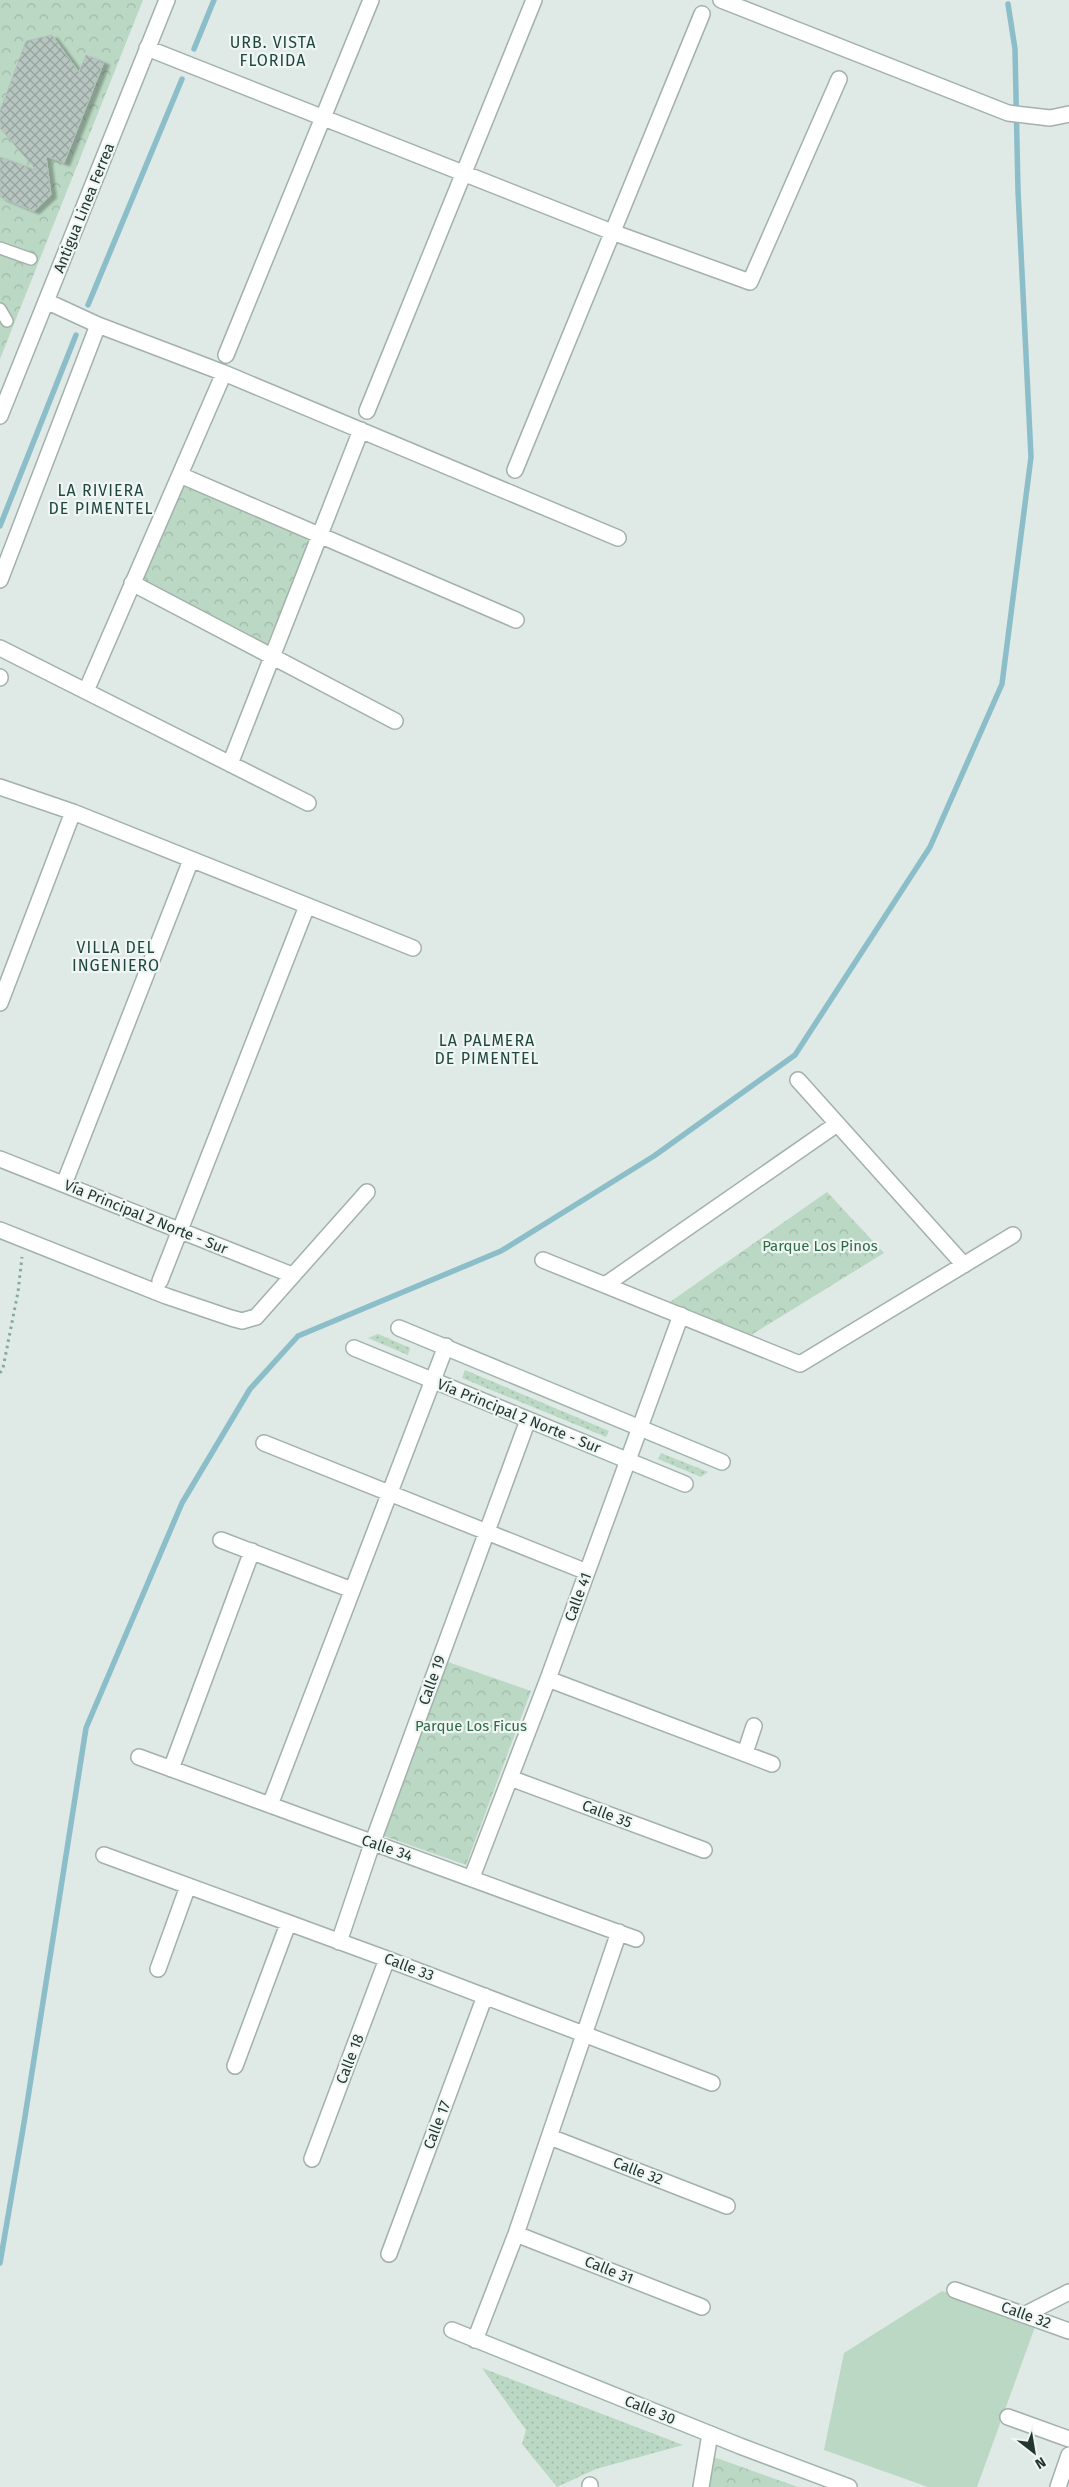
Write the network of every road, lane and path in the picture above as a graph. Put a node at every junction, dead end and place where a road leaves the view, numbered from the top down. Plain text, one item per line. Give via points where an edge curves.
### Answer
1 (167, 0) edge
2 (371, 0) edge
3 (534, 0) edge
4 (721, 0) edge
5 (702, 14) dead end
6 (147, 48) junction
7 (840, 79) dead end
8 (1069, 114) edge
9 (324, 118) junction
10 (465, 174) junction
11 (612, 232) junction
12 (0, 248) edge
13 (31, 259) dead end
14 (46, 302) junction
15 (0, 310) edge
16 (7, 321) dead end
17 (98, 325) junction
18 (226, 355) dead end
19 (224, 373) junction
20 (367, 412) dead end
21 (0, 416) edge
22 (361, 430) junction
23 (514, 470) dead end
24 (180, 475) junction
25 (321, 534) junction
26 (618, 538) dead end
27 (0, 580) edge
28 (132, 583) junction
29 (516, 620) dead end
30 (0, 648) edge
31 (272, 657) junction
32 (86, 691) junction
33 (395, 721) dead end
34 (230, 764) junction
35 (0, 787) edge
36 (308, 802) dead end
37 (73, 812) junction
38 (191, 860) junction
39 (307, 906) junction
40 (413, 948) dead end
41 (0, 1003) edge
42 (798, 1080) dead end
43 (837, 1124) junction
44 (0, 1159) edge
45 (64, 1184) junction
46 (367, 1192) dead end
47 (2, 1231) edge
48 (180, 1231) junction
49 (1013, 1235) dead end
50 (543, 1260) dead end
51 (964, 1265) junction
52 (292, 1275) junction
53 (160, 1282) dead end
54 (605, 1285) junction
55 (681, 1316) junction
56 (399, 1328) dead end
57 (446, 1346) junction
58 (354, 1348) dead end
59 (0, 1373) edge
60 (432, 1380) junction
61 (528, 1420) junction
62 (640, 1427) junction
63 (264, 1443) dead end
64 (627, 1461) junction
65 (722, 1462) dead end
66 (685, 1484) dead end
67 (390, 1494) junction
68 (486, 1533) junction
69 (221, 1540) dead end
70 (252, 1551) junction
71 (587, 1572) junction
72 (352, 1590) junction
73 (548, 1679) junction
74 (754, 1726) dead end
75 (745, 1753) junction
76 (139, 1757) dead end
77 (772, 1764) dead end
78 (171, 1769) junction
79 (510, 1778) junction
80 (270, 1805) junction
81 (372, 1844) junction
82 (704, 1850) dead end
83 (104, 1855) dead end
84 (472, 1877) junction
85 (188, 1886) junction
86 (288, 1924) junction
87 (619, 1932) junction
88 (636, 1939) dead end
89 (340, 1942) junction
90 (387, 1959) junction
91 (158, 1969) dead end
92 (486, 1996) junction
93 (583, 2034) junction
94 (235, 2066) dead end
95 (712, 2083) dead end
96 (550, 2137) junction
97 (312, 2159) dead end
98 (727, 2206) dead end
99 (516, 2234) junction
100 (388, 2254) dead end
101 (955, 2290) dead end
102 (1069, 2292) edge
103 (702, 2307) dead end
104 (1024, 2315) junction
105 (452, 2330) dead end
106 (1069, 2331) edge
107 (475, 2340) junction
108 (1008, 2417) dead end
109 (710, 2434) junction
110 (1069, 2439) edge
111 (1069, 2455) edge
112 (701, 2487) edge
113 (849, 2487) edge
114 (1058, 2487) edge

1 - 6 street, Antigua Linea Ferrea
2 - 9 street
3 - 10 street
4 - 8 street via 1015,114 1050,118
5 - 11 street
6 - 9 street
6 - 14 street, Antigua Linea Ferrea
7 - 11 street via 750,282
9 - 10 street
9 - 18 street
10 - 11 street
10 - 20 street
11 - 23 street
12 - 13 lane
14 - 17 street
14 - 21 street, Antigua Linea Ferrea
15 - 16 lane
17 - 19 street
17 - 27 street
19 - 22 street
19 - 24 street
22 - 25 street
22 - 26 street
24 - 25 street
24 - 28 street
25 - 29 street
25 - 31 street
28 - 31 street
28 - 32 street
30 - 32 street
31 - 33 street
31 - 34 street
32 - 34 street
34 - 36 street
35 - 37 street
37 - 38 street
37 - 41 street
38 - 39 street
38 - 45 street
39 - 40 street
39 - 48 street
42 - 43 street
43 - 51 street
43 - 54 street
44 - 45 street, Vía Principal 2 Norte - Sur
45 - 48 street, Vía Principal 2 Norte - Sur
46 - 52 street
47 - 52 street via 166,1296 242,1321 256,1317
47 - 59 path via 23,1258
48 - 52 street, Vía Principal 2 Norte - Sur
48 - 53 street
49 - 51 street
50 - 54 street
51 - 55 street via 800,1364
54 - 55 street
55 - 62 street, Calle 41
56 - 57 street
57 - 60 street
57 - 62 street
58 - 60 street, Vía Principal 2 Norte - Sur
60 - 61 street, Vía Principal 2 Norte - Sur
60 - 67 street
61 - 64 street, Vía Principal 2 Norte - Sur
61 - 68 street, Calle 19
62 - 64 street, Calle 41
62 - 65 street
63 - 67 street
64 - 66 street, Vía Principal 2 Norte - Sur
64 - 71 street, Calle 41
67 - 68 street
67 - 72 street
68 - 71 street
68 - 81 street, Calle 19
69 - 70 street
70 - 72 street
70 - 78 street
71 - 73 street, Calle 41
72 - 80 street
73 - 75 street
73 - 79 street, Calle 41
74 - 75 street
75 - 77 street
76 - 78 street, Calle 34
78 - 80 street, Calle 34
79 - 82 street, Calle 35
79 - 84 street, Calle 41
80 - 81 street, Calle 34
81 - 84 street, Calle 34
81 - 89 street, Calle 19
83 - 85 street, Calle 33
84 - 87 street, Calle 34
85 - 86 street, Calle 33
85 - 91 street
86 - 89 street, Calle 33
86 - 94 street
87 - 88 street, Calle 34
87 - 93 street
89 - 90 street, Calle 33
90 - 92 street, Calle 33
90 - 97 street, Calle 18
92 - 93 street, Calle 33
92 - 100 street, Calle 17
93 - 95 street, Calle 33
93 - 96 street
96 - 98 street, Calle 32
96 - 99 street
99 - 103 street, Calle 31
99 - 107 street
101 - 104 street, Calle 32
102 - 104 street
104 - 106 street, Calle 32
105 - 107 street, Calle 30
107 - 109 street, Calle 30
108 - 110 street
109 - 112 street
109 - 113 street, Calle 30
111 - 114 street

